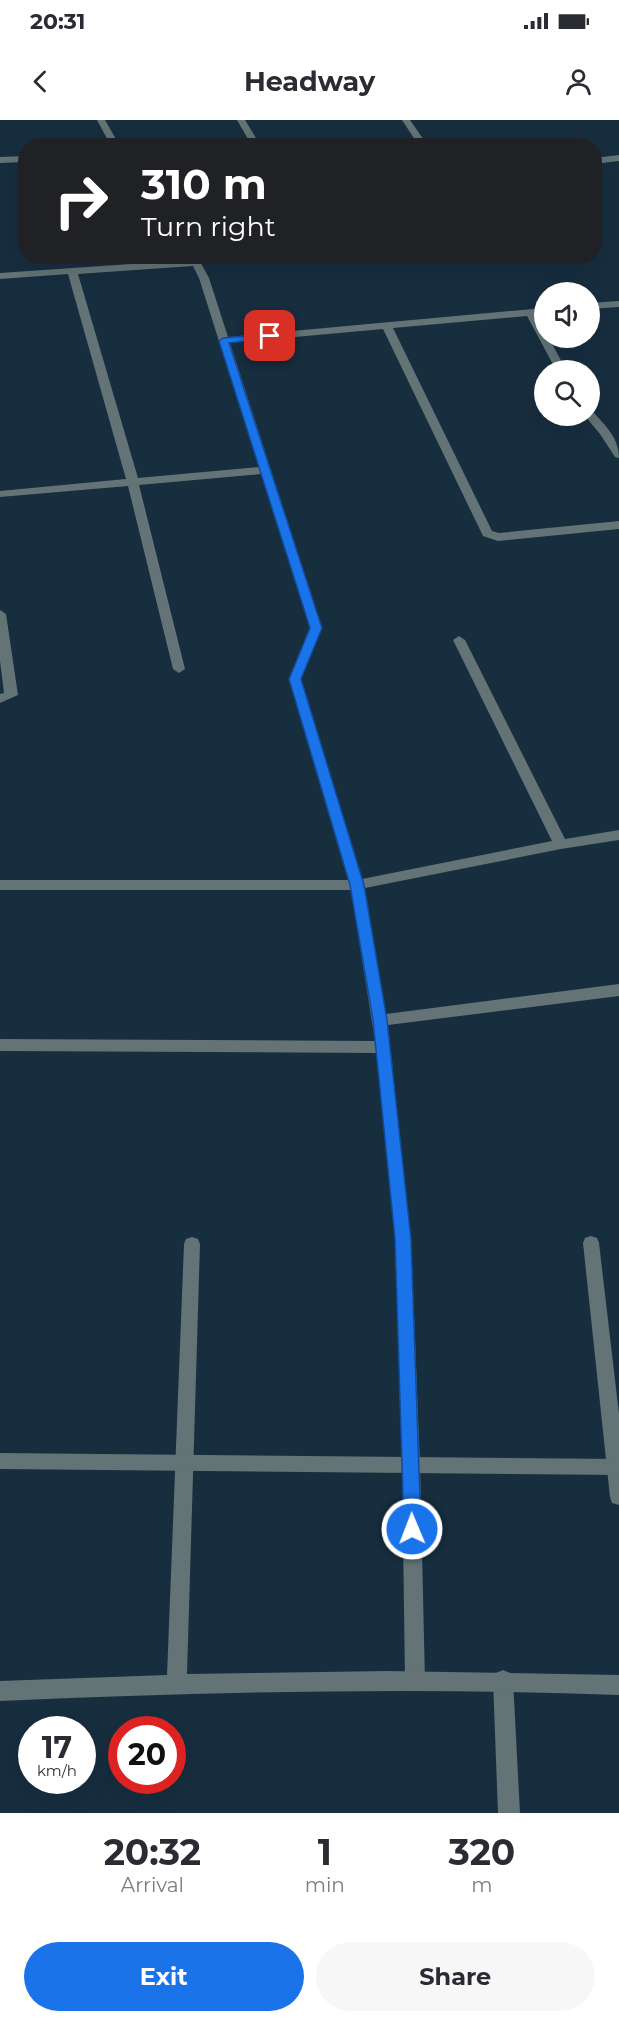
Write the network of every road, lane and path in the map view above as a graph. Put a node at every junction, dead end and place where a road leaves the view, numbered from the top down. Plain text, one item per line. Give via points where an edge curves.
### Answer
1 (102, 120) edge
2 (241, 120) edge
3 (406, 120) edge
4 (112, 138) edge
5 (252, 138) edge
6 (418, 138) edge
7 (619, 158) edge
8 (18, 159) edge
9 (0, 160) edge
10 (602, 160) edge
11 (149, 264) edge
12 (195, 264) edge
13 (72, 271) junction
14 (0, 276) edge
15 (619, 304) edge
16 (600, 305) edge
17 (530, 312) junction
18 (534, 312) edge
19 (387, 326) junction
20 (223, 341) junction
21 (556, 360) edge
22 (599, 426) edge
23 (619, 455) edge
24 (264, 470) junction
25 (133, 482) junction
26 (0, 494) edge
27 (619, 525) edge
28 (0, 616) edge
29 (459, 640) dead end
30 (179, 669) dead end
31 (0, 699) edge
32 (619, 835) edge
33 (561, 844) junction
34 (0, 885) edge
35 (357, 885) junction
36 (619, 990) edge
37 (380, 1020) junction
38 (0, 1045) edge
39 (384, 1047) junction
40 (591, 1243) dead end
41 (192, 1244) dead end
42 (0, 1461) edge
43 (183, 1462) junction
44 (411, 1464) junction
45 (616, 1466) edge
46 (619, 1497) edge
47 (503, 1680) junction
48 (415, 1681) junction
49 (177, 1683) junction
50 (619, 1685) edge
51 (0, 1691) edge
52 (509, 1813) edge

1 - 4 street
2 - 5 street
3 - 6 street
7 - 10 street
8 - 9 street
11 - 13 street
12 - 20 street via 204,278
13 - 14 street
13 - 25 street
15 - 16 street
17 - 18 street
17 - 19 street
17 - 21 street
19 - 20 street
19 - 27 street via 488,534 498,537
20 - 24 street
22 - 23 street
24 - 25 street
24 - 35 street via 316,628 295,679
25 - 26 street
25 - 30 street
28 - 31 street via 12,695
29 - 33 street
32 - 33 street
33 - 35 street
34 - 35 street
35 - 37 street
36 - 37 street
37 - 39 street
38 - 39 street
39 - 44 street via 403,1239
40 - 45 street
41 - 43 street
42 - 43 street
43 - 44 street
43 - 49 street
44 - 45 street
44 - 48 street
45 - 46 street
47 - 48 street
47 - 50 street
47 - 52 street
48 - 49 street
49 - 51 street

